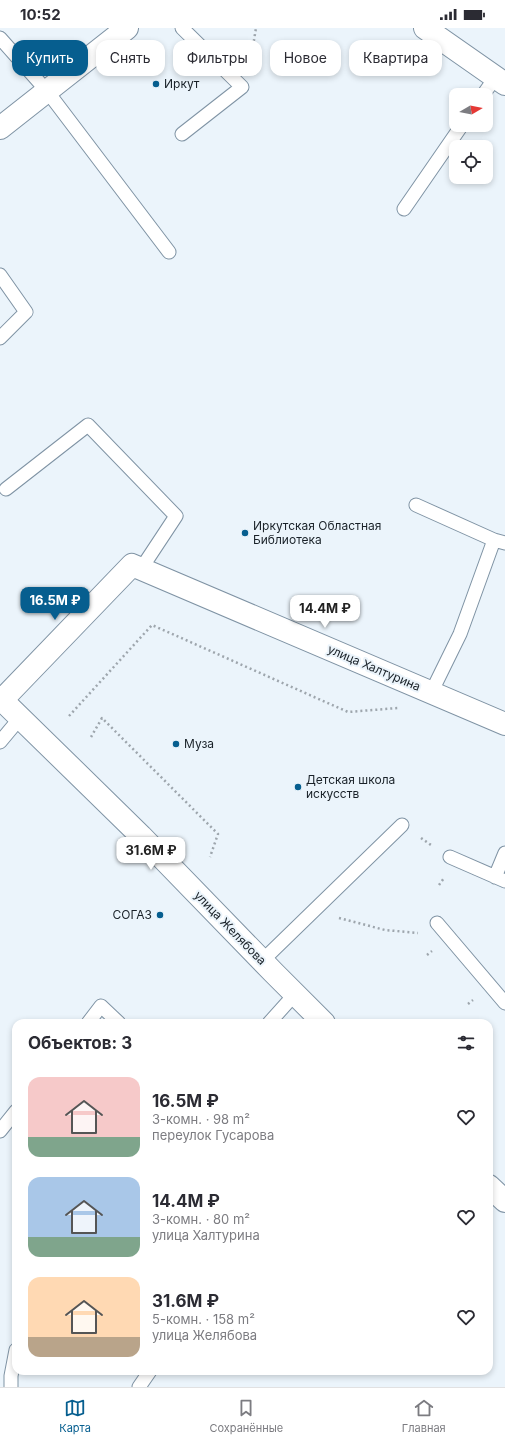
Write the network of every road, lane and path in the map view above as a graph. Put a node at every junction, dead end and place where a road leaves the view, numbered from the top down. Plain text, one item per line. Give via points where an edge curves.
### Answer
1 (127, 28) edge
2 (182, 28) edge
3 (256, 28) edge
4 (425, 28) edge
5 (0, 38) edge
6 (254, 40) edge
7 (494, 86) edge
8 (47, 91) junction
9 (0, 128) edge
10 (457, 132) edge
11 (182, 134) dead end
12 (404, 209) dead end
13 (169, 252) dead end
14 (0, 275) edge
15 (0, 338) edge
16 (6, 489) dead end
17 (416, 505) dead end
18 (500, 542) edge
19 (137, 567) junction
20 (431, 692) junction
21 (1, 699) edge
22 (404, 708) dead end
23 (69, 716) dead end
24 (20, 718) junction
25 (505, 724) edge
26 (91, 737) dead end
27 (0, 742) edge
28 (402, 825) joint
29 (505, 853) edge
30 (210, 857) dead end
31 (450, 857) joint
32 (500, 879) edge
33 (314, 911) junction
34 (437, 923) dead end
35 (448, 936) junction
36 (427, 956) dead end
37 (262, 961) junction
38 (295, 994) junction
39 (505, 1003) edge
40 (91, 1019) edge
41 (115, 1019) edge
42 (273, 1019) edge
43 (320, 1019) edge
44 (12, 1116) edge
45 (0, 1131) edge
46 (493, 1190) edge
47 (505, 1201) edge
48 (12, 1371) edge
49 (147, 1375) edge
50 (11, 1387) edge
51 (139, 1387) edge

1 - 8 street
2 - 11 lane via 242,87
3 - 6 path
4 - 7 street
5 - 8 lane
8 - 9 street
8 - 13 lane
10 - 12 lane
14 - 15 lane via 26,312
16 - 19 lane via 88,425 176,516
17 - 18 lane
18 - 20 lane via 460,634
19 - 20 street, улица Халтурина
19 - 21 street
20 - 25 street, улица Халтурина
21 - 24 street, улица Желябова
22 - 23 path via 348,712 152,625
24 - 27 lane
24 - 37 street, улица Желябова via 141,836
26 - 30 path via 102,718 218,834
28 - 31 path
28 - 33 lane
29 - 32 lane
31 - 32 lane
33 - 35 path via 385,930
33 - 37 lane
34 - 35 lane
35 - 36 path
35 - 39 lane
37 - 38 street, улица Желябова
38 - 42 lane
38 - 43 street, улица Желябова
40 - 41 lane via 101,1006
44 - 45 lane
46 - 47 street
48 - 50 lane
49 - 51 lane

